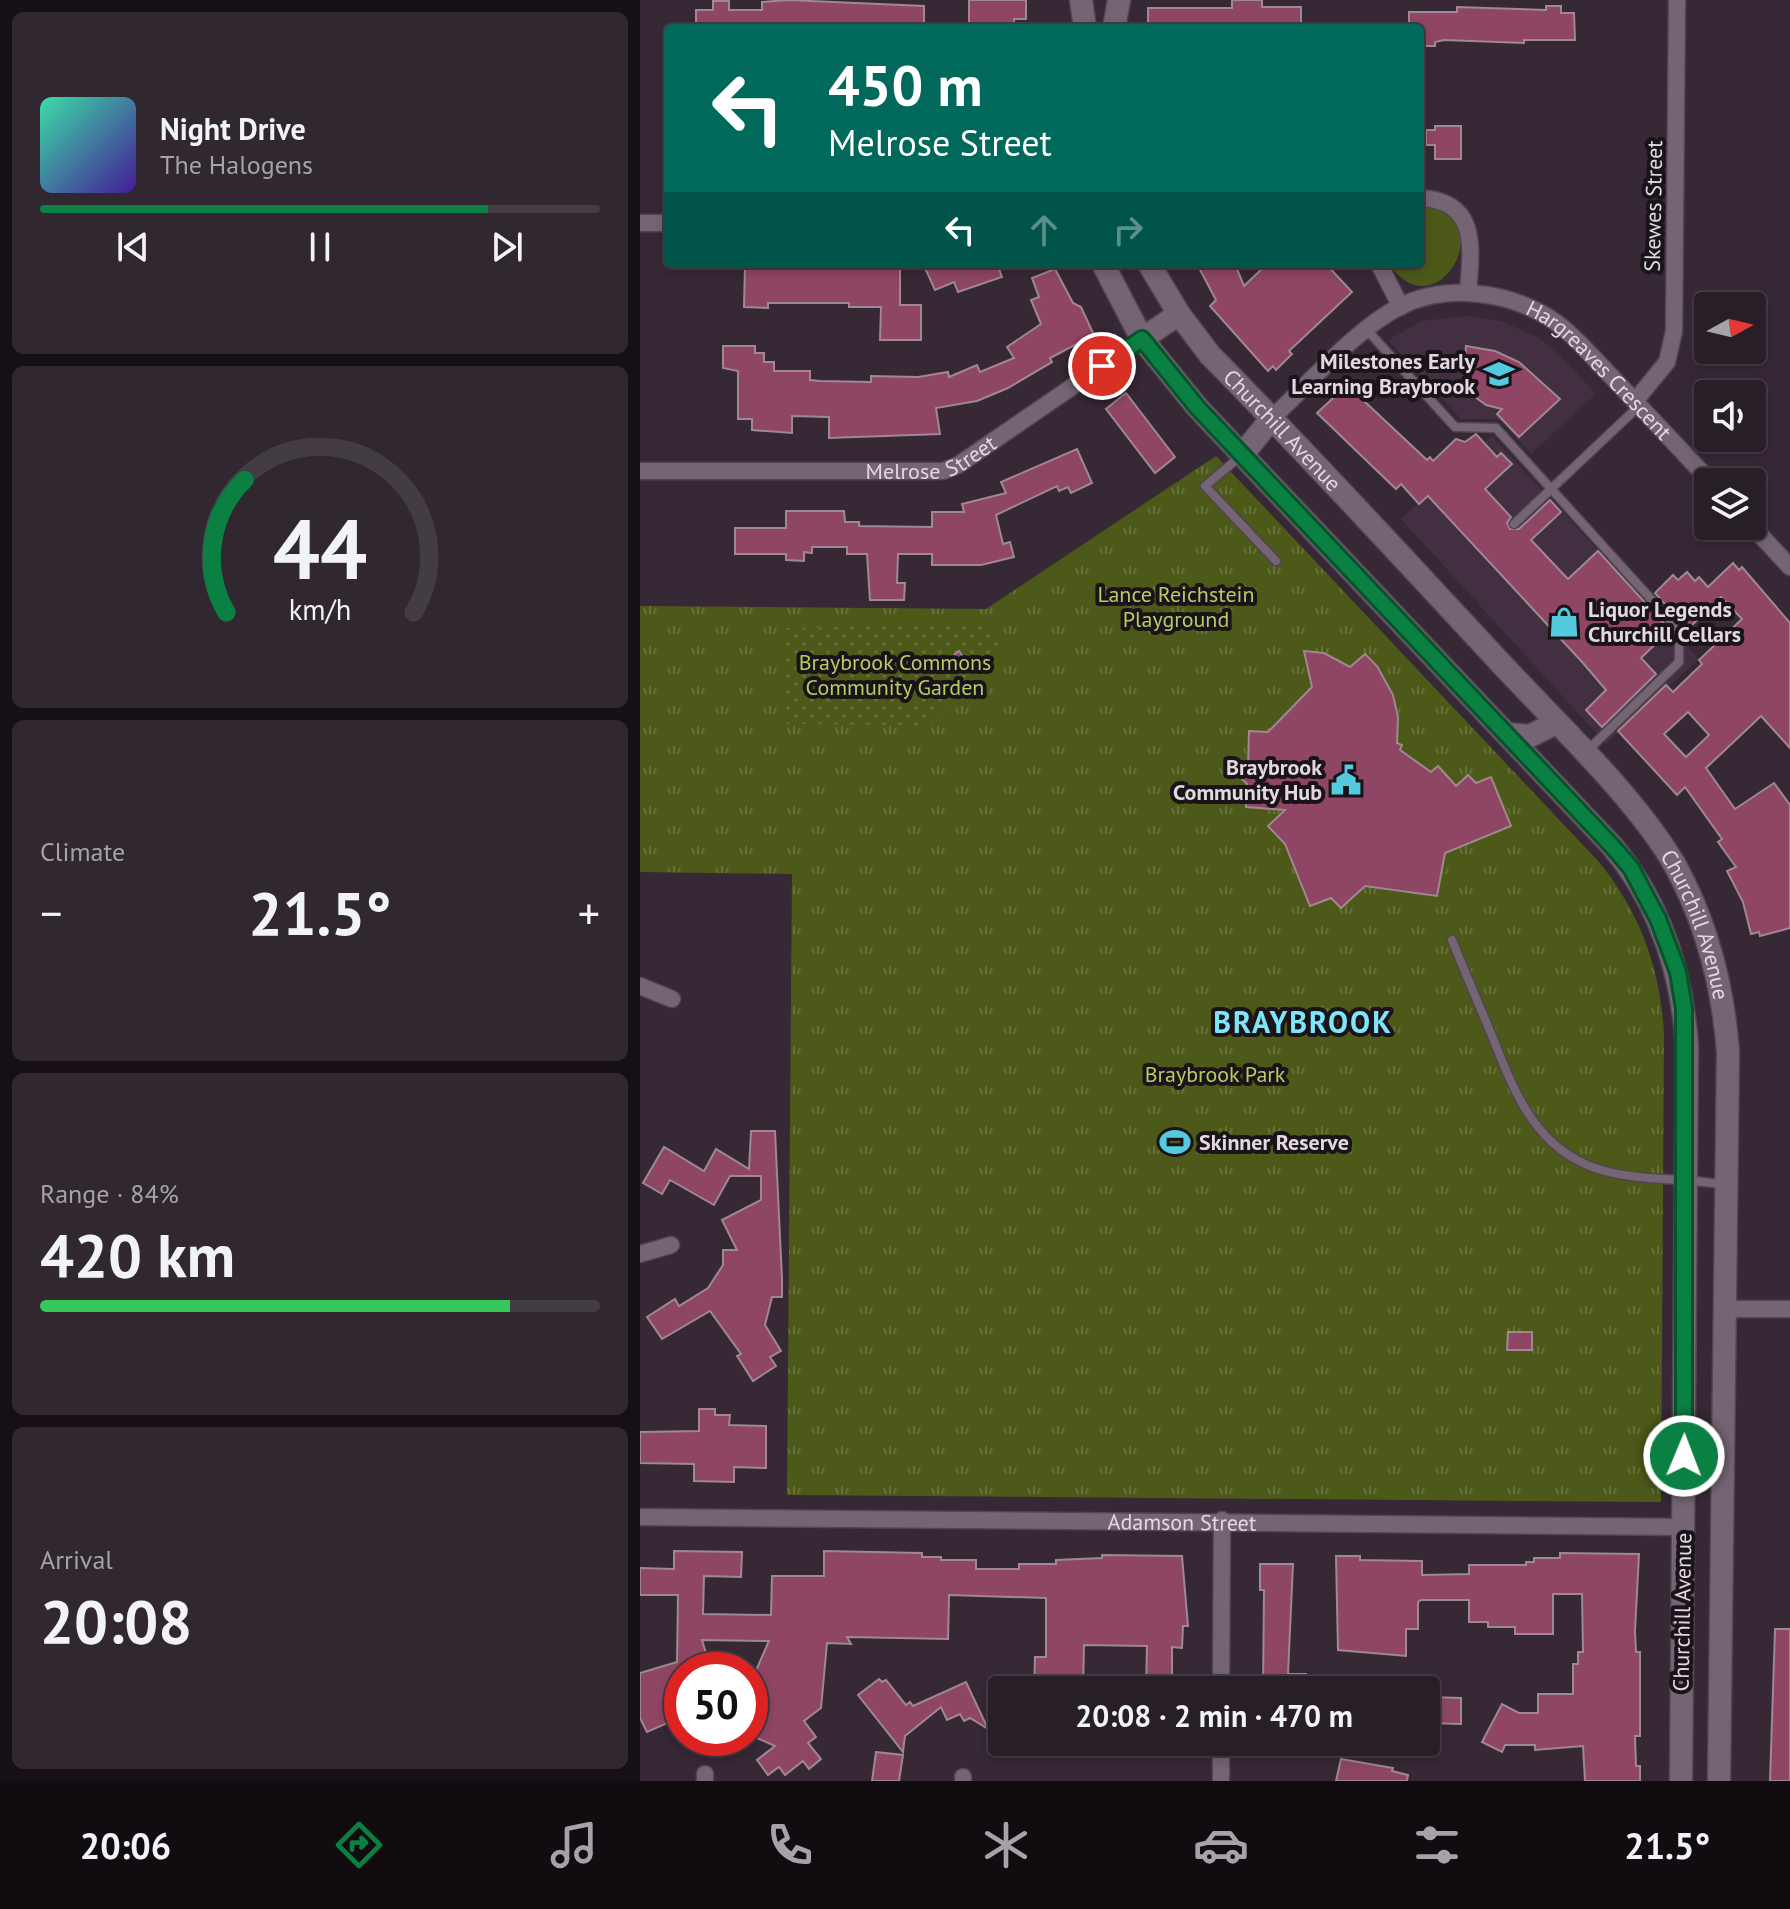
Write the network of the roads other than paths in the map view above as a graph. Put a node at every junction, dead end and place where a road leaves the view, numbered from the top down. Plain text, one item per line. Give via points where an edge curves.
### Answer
1 (1081, 0) edge
2 (1119, 0) edge
3 (1677, 0) edge
4 (1084, 24) edge
5 (1115, 24) edge
6 (1424, 199) edge
7 (640, 223) edge
8 (664, 223) edge
9 (1105, 268) edge
10 (1151, 268) edge
11 (1381, 268) edge
12 (1468, 293) junction
13 (1401, 307) junction
14 (1179, 314) junction
15 (1367, 330) junction
16 (1142, 339) junction
17 (1637, 403) junction
18 (1272, 418) junction
19 (1242, 455) junction
20 (1698, 468) edge
21 (640, 471) edge
22 (1549, 491) junction
23 (1514, 524) dead end
24 (1765, 540) edge
25 (1276, 561) dead end
26 (1790, 567) edge
27 (1556, 723) junction
28 (1507, 734) junction
29 (1584, 754) junction
30 (1452, 940) dead end
31 (640, 986) edge
32 (672, 999) dead end
33 (1687, 1179) junction
34 (1726, 1185) junction
35 (671, 1245) dead end
36 (640, 1254) edge
37 (1687, 1307) junction
38 (1724, 1309) junction
39 (1790, 1309) edge
40 (640, 1517) edge
41 (1222, 1520) junction
42 (1683, 1527) junction
43 (1722, 1527) junction
44 (1221, 1676) edge
45 (1221, 1756) edge
46 (1221, 1781) edge
47 (1681, 1781) edge
48 (1719, 1781) edge

1 - 4 main road
2 - 5 main road
3 - 17 street, Skewes Street via 1674,331 1667,362
6 - 12 street via 1446,204 1465,223 1471,250
7 - 8 street
9 - 16 main road, Churchill Avenue
10 - 14 main road, Churchill Avenue
11 - 13 street
12 - 13 street, Hargreaves Crescent via 1423,297
12 - 17 street, Hargreaves Crescent via 1525,305 1547,317
13 - 15 street, Hargreaves Crescent
14 - 16 main road, Melrose Street
14 - 18 main road, Churchill Avenue via 1210,355
15 - 18 street, Hargreaves Crescent
15 - 22 lane via 1455,427 1496,428
16 - 19 main road, Churchill Avenue
16 - 21 street, Melrose Street via 943,471
17 - 20 street, Hargreaves Crescent
17 - 22 lane
18 - 19 main road, Hargreaves Crescent
18 - 27 main road, Churchill Avenue
19 - 25 lane via 1205,486
19 - 28 main road, Churchill Avenue
22 - 23 lane
22 - 29 lane via 1679,630 1679,662
24 - 26 street
27 - 28 main road via 1530,736
27 - 29 main road, Churchill Avenue
28 - 33 main road, Churchill Avenue via 1631,868 1665,934 1684,1009
29 - 34 main road, Churchill Avenue via 1654,834 1707,934 1718,969 1727,1037
30 - 33 lane via 1523,1110 1549,1140 1597,1168
31 - 32 street
33 - 34 lane
33 - 37 main road, Churchill Avenue
34 - 38 main road, Churchill Avenue
35 - 36 street
37 - 38 main road
37 - 42 main road, Churchill Avenue
38 - 39 street
38 - 43 main road, Churchill Avenue
40 - 41 street, Adamson Street
41 - 42 street, Adamson Street
41 - 44 street
42 - 43 main road, Adamson Street
42 - 47 main road, Churchill Avenue
43 - 48 main road, Churchill Avenue
45 - 46 street

